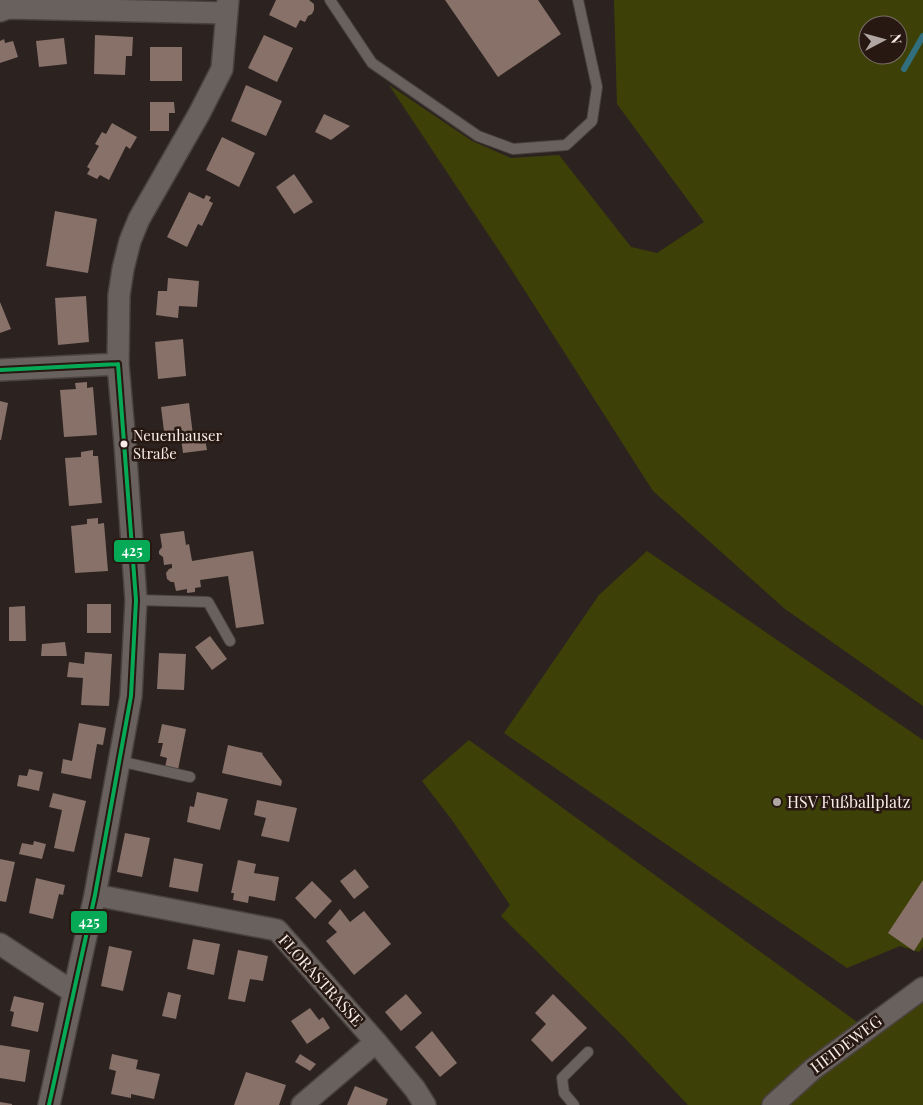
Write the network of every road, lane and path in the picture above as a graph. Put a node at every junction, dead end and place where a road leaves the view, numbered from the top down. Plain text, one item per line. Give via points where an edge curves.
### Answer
1 (330, 0) edge
2 (578, 0) edge
3 (4, 6) edge
4 (228, 6) edge
5 (118, 364) junction
6 (0, 370) edge
7 (136, 600) junction
8 (230, 641) dead end
9 (119, 761) junction
10 (190, 777) dead end
11 (95, 895) junction
12 (0, 944) edge
13 (923, 988) edge
14 (73, 992) junction
15 (376, 1042) junction
16 (588, 1052) dead end
17 (48, 1105) edge
18 (302, 1105) edge
19 (425, 1105) edge
20 (574, 1105) edge
21 (773, 1105) edge

1 - 2 lane via 372,63 478,136 513,149 566,145 592,121 597,87
3 - 4 street
4 - 5 street via 222,69 143,211 130,241 119,295
5 - 6 street
5 - 7 street
7 - 8 lane via 208,602
7 - 9 street via 131,696
9 - 10 lane
9 - 11 street
11 - 14 street
11 - 15 street, FLORASTRASSE via 277,930
12 - 14 street
13 - 21 street, HEIDEWEG via 813,1068
14 - 17 street
15 - 18 street
15 - 19 street, FLORASTRASSE
16 - 20 lane via 562,1078 564,1093

